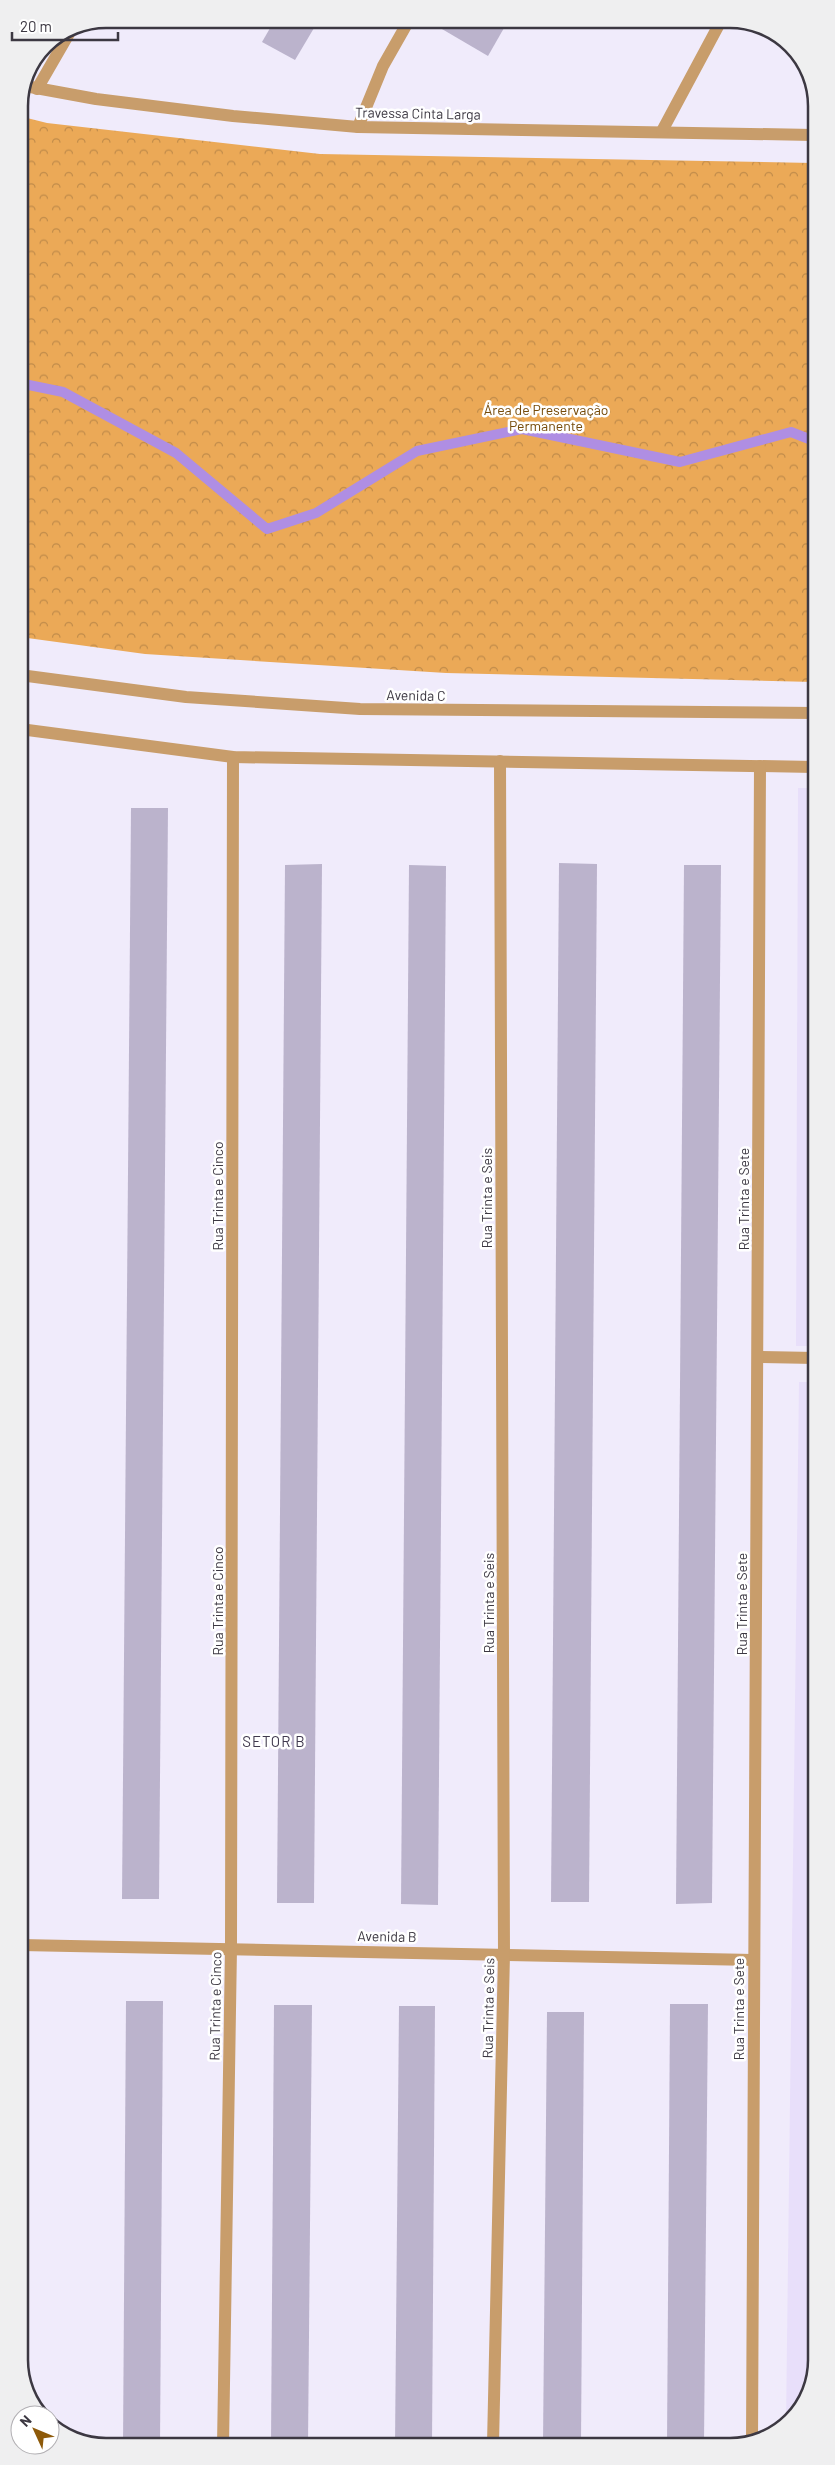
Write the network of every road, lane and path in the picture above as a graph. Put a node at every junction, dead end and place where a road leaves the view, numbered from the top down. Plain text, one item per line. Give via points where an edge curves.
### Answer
1 (405, 28) edge
2 (717, 28) edge
3 (63, 40) edge
4 (31, 87) edge
5 (358, 127) junction
6 (662, 131) junction
7 (808, 135) edge
8 (28, 676) edge
9 (808, 713) edge
10 (28, 730) edge
11 (233, 757) junction
12 (500, 761) junction
13 (760, 766) junction
14 (808, 766) edge
15 (758, 1357) junction
16 (808, 1358) edge
17 (28, 1945) edge
18 (231, 1948) junction
19 (504, 1954) junction
20 (753, 1960) junction
21 (752, 2434) edge
22 (223, 2437) edge
23 (493, 2438) edge

1 - 5 street via 383,66
2 - 6 street
3 - 4 street
4 - 5 street, Travessa Cinta Larga via 96,100
5 - 6 street, Travessa Cinta Larga
6 - 7 street, Travessa Cinta Larga
8 - 9 street, Avenida C via 186,697 360,709
10 - 11 street
11 - 12 street
11 - 18 street, Rua Trinta e Cinco
12 - 13 street
12 - 19 street, Rua Trinta e Seis
13 - 14 street
13 - 15 street, Rua Trinta e Sete
15 - 16 street
15 - 20 street, Rua Trinta e Sete
17 - 18 street, Avenida B
18 - 19 street, Avenida B
18 - 22 street, Rua Trinta e Cinco
19 - 20 street, Avenida B
19 - 23 street, Rua Trinta e Seis
20 - 21 street, Rua Trinta e Sete

